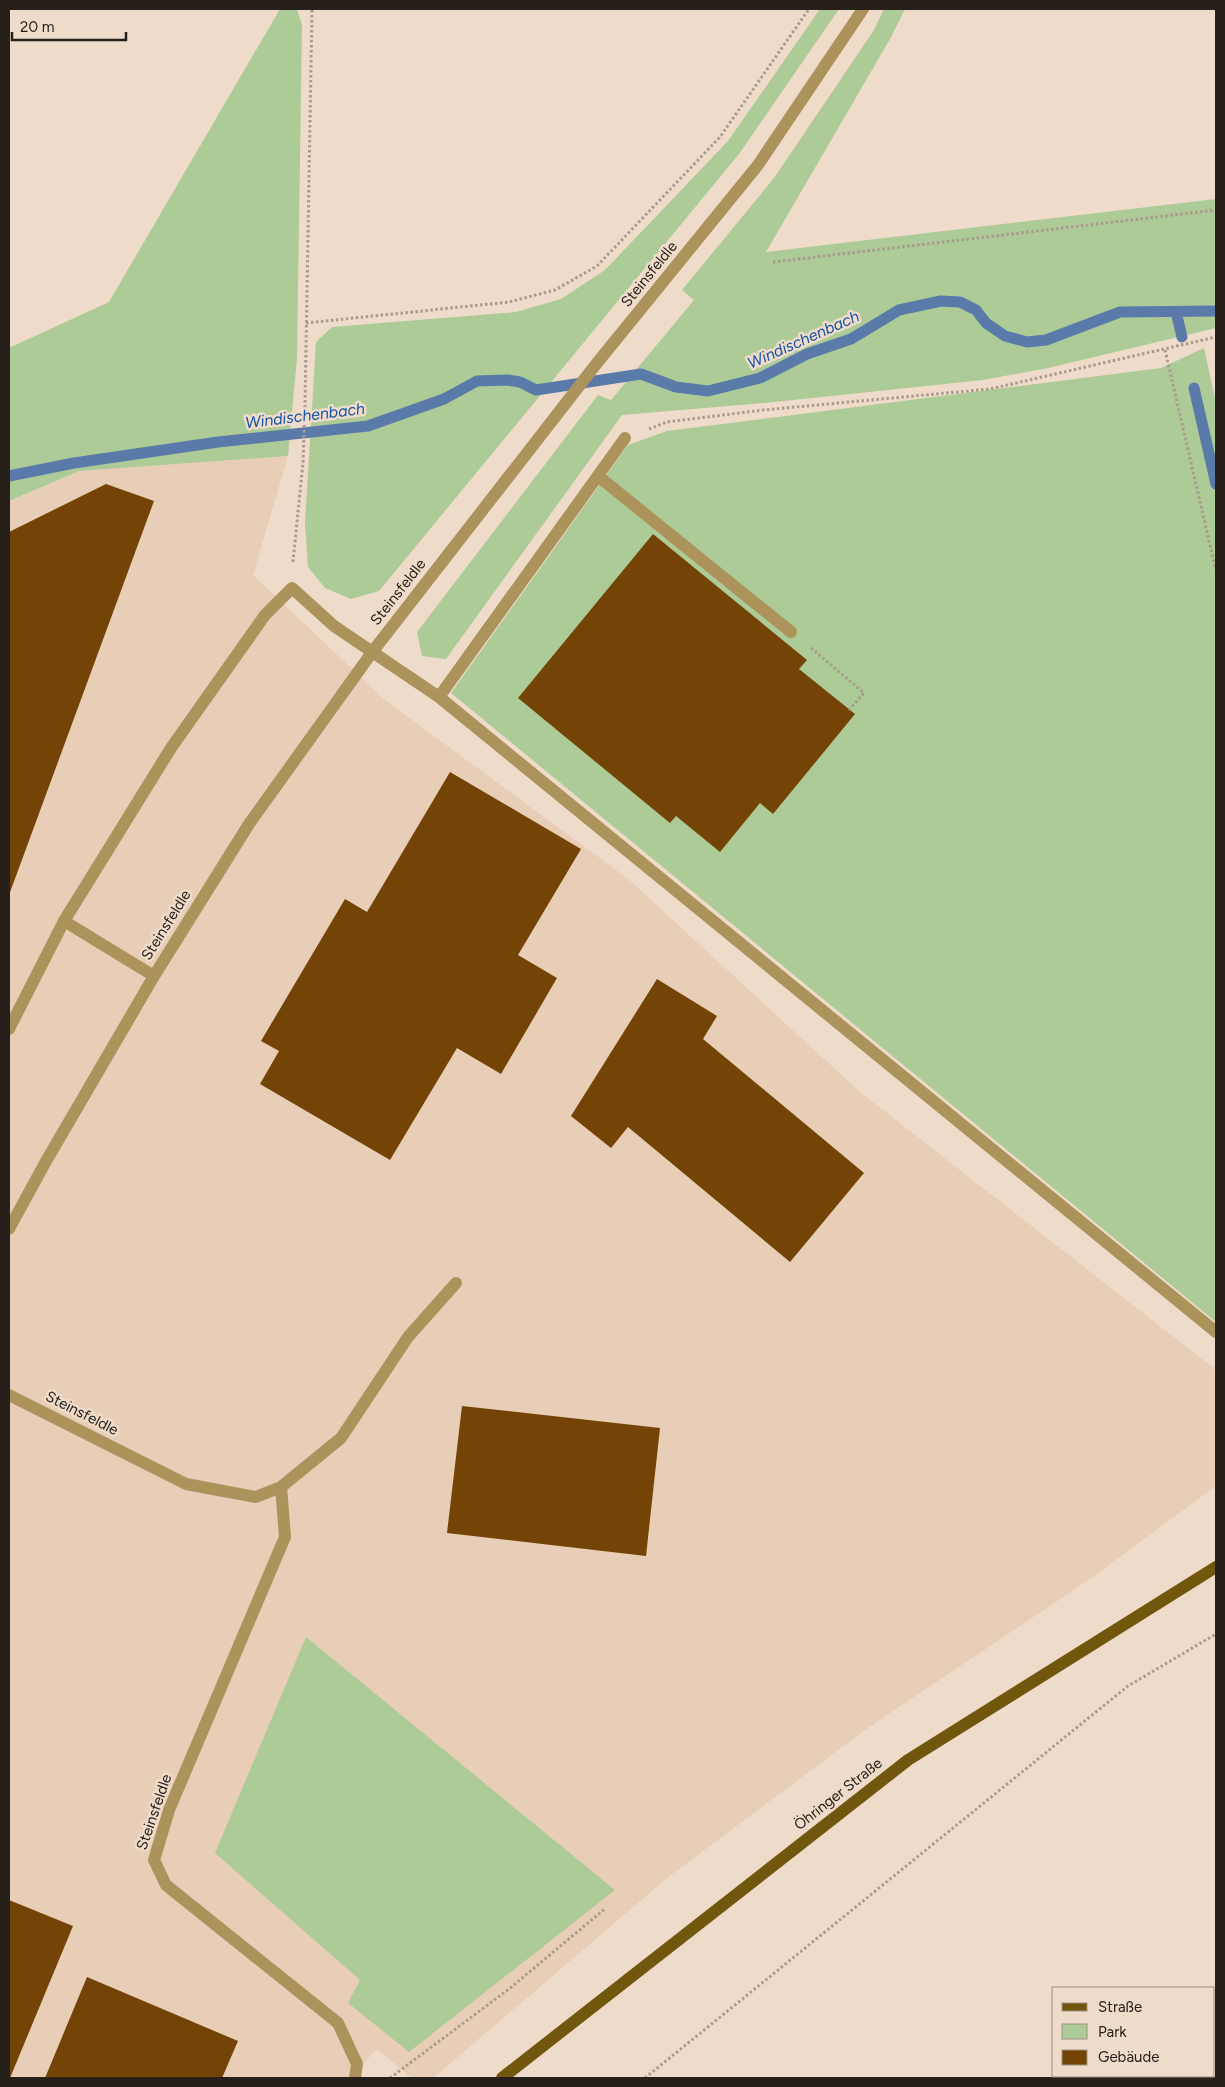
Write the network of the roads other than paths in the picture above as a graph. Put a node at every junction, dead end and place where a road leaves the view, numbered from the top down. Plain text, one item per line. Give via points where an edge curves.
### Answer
1 (863, 9) edge
2 (625, 438) road end
3 (598, 476) junction
4 (791, 632) road end
5 (373, 650) junction
6 (439, 697) junction
7 (64, 921) junction
8 (154, 976) junction
9 (9, 1029) edge
10 (9, 1229) edge
11 (456, 1283) dead end
12 (1216, 1332) edge
13 (9, 1395) edge
14 (281, 1487) junction
15 (1216, 1567) edge
16 (355, 2078) edge
17 (502, 2078) edge

1 - 5 street, Steinsfeldle via 758,165 597,363
2 - 3 street
3 - 4 street
3 - 6 street
5 - 6 street
5 - 7 street via 334,626 292,588 265,615 171,748
5 - 8 street, Steinsfeldle via 249,824
6 - 12 street
7 - 8 street
7 - 9 street
8 - 10 street, Steinsfeldle
11 - 14 street, Steinsfeldle via 408,1337 341,1438
13 - 14 street, Steinsfeldle via 186,1484 256,1496
14 - 16 street, Steinsfeldle via 285,1537 169,1810 154,1860 166,1885 338,2023 357,2064
15 - 17 main road, Öhringer Straße via 908,1760

